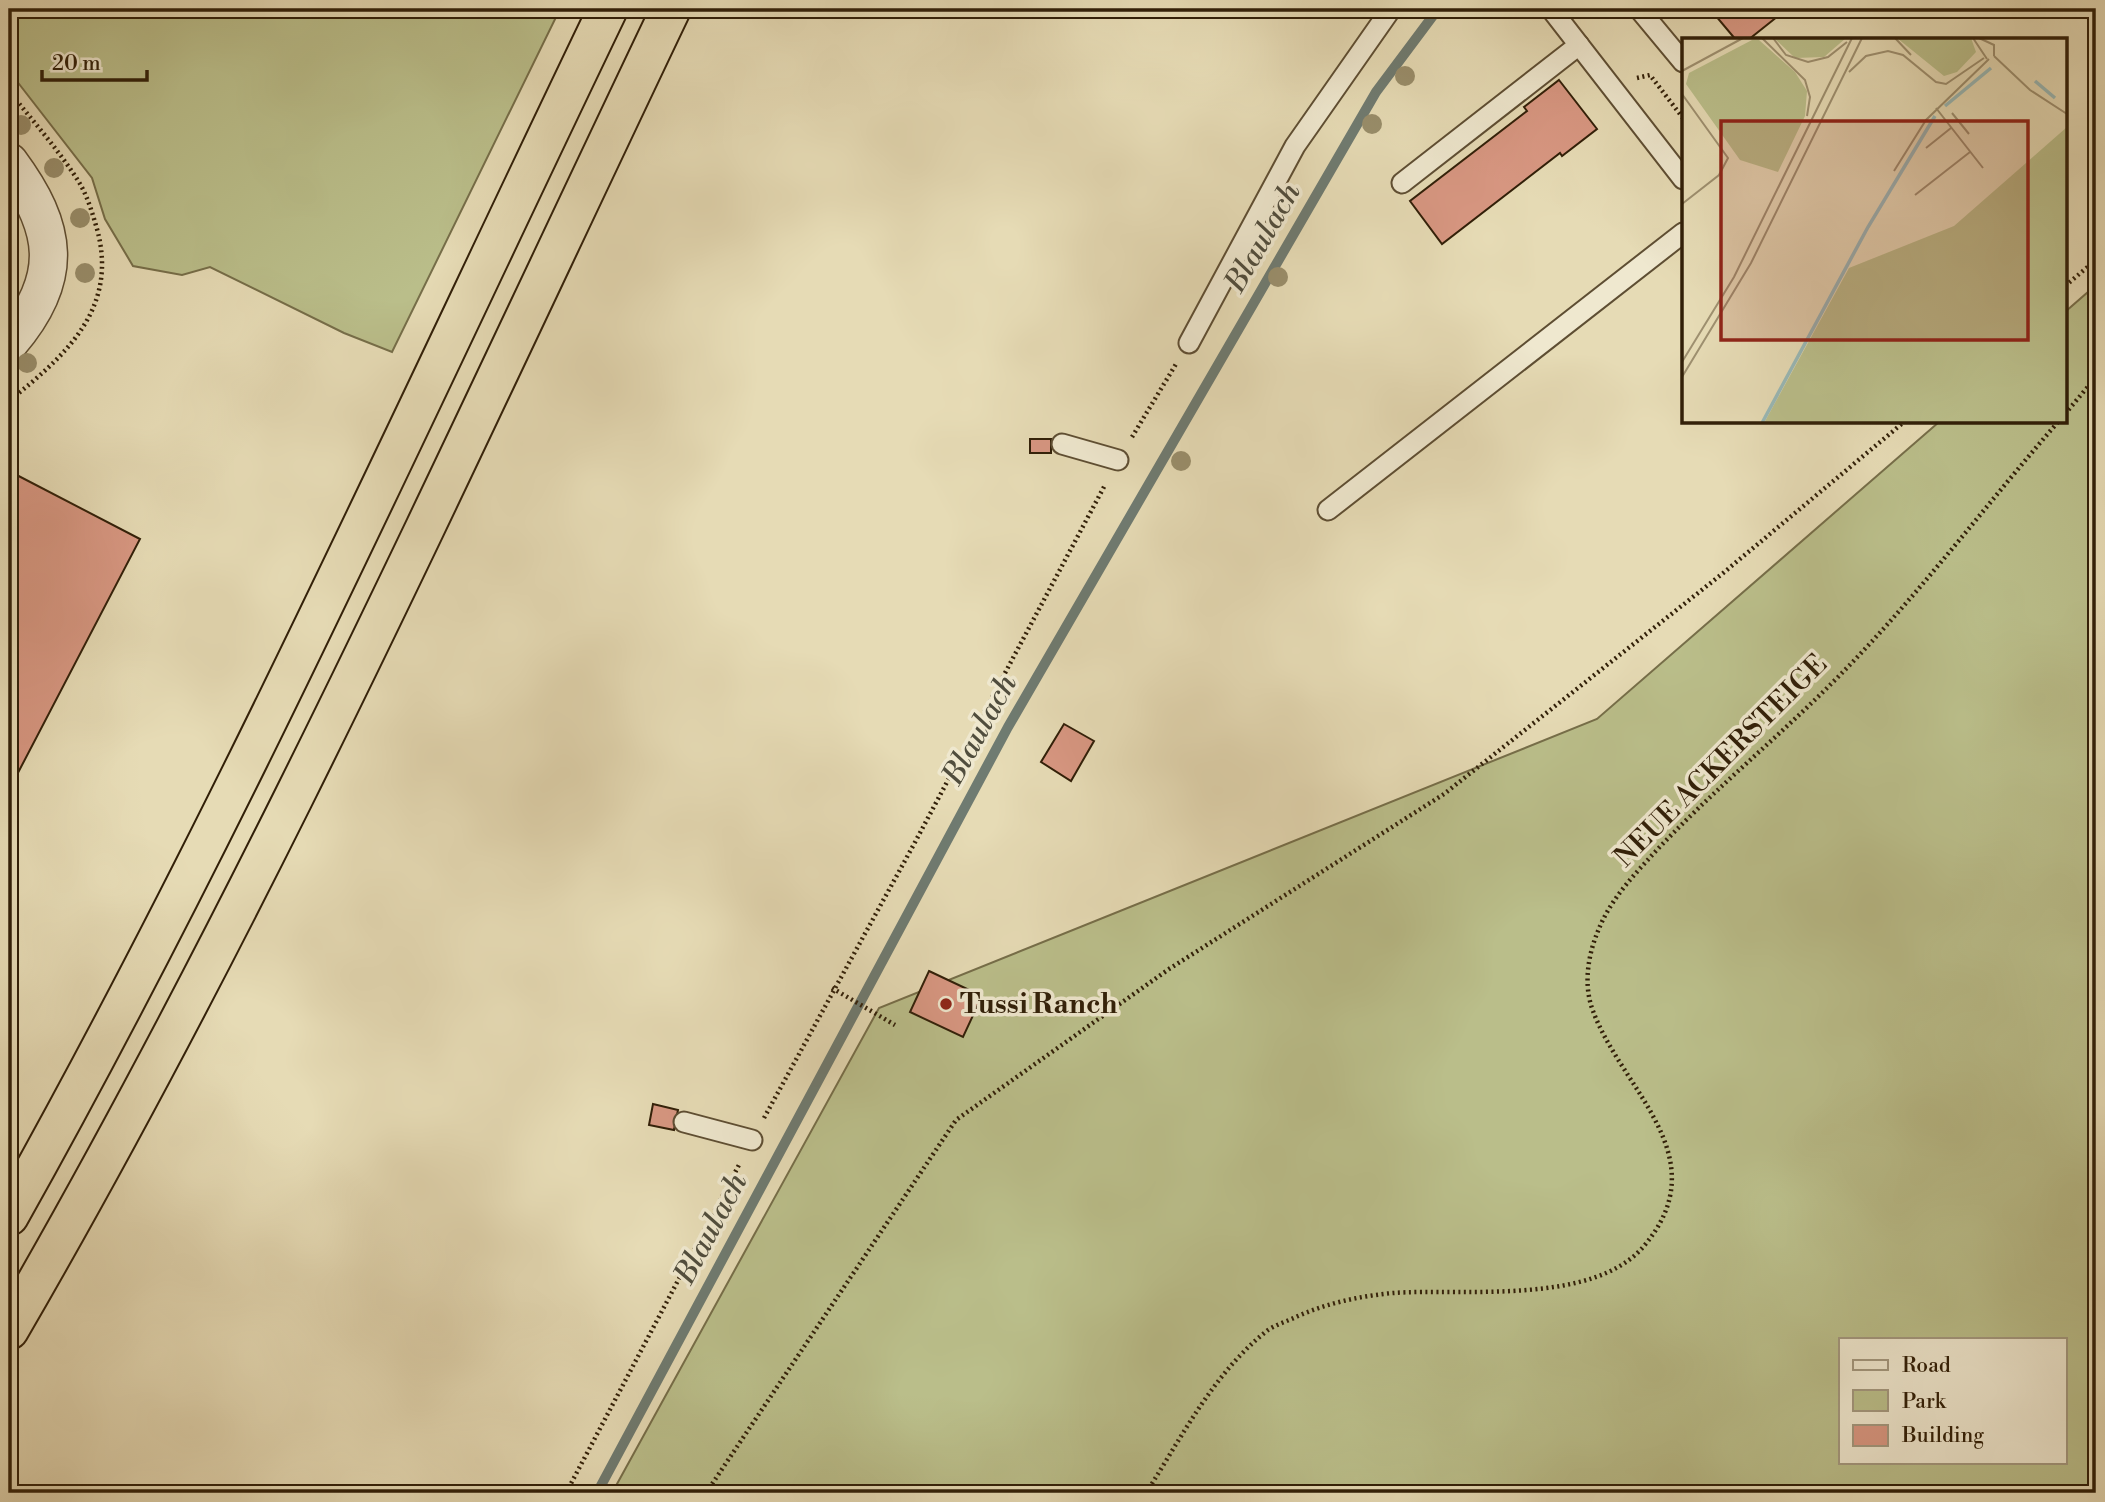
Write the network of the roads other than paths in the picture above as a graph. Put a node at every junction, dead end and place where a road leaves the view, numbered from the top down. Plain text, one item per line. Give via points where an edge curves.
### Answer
1 (671, 9) edge
2 (1391, 9) edge
3 (1551, 9) edge
4 (1639, 9) edge
5 (600, 17) edge
6 (1578, 45) junction
7 (1682, 61) edge
8 (9, 162) edge
9 (1682, 178) edge
10 (1402, 183) dead end
11 (1682, 234) edge
12 (9, 343) edge
13 (1189, 343) road end
14 (1062, 444) dead end
15 (1118, 460) road end
16 (1328, 510) dead end
17 (684, 1122) dead end
18 (752, 1140) road end
19 (9, 1216) edge
20 (9, 1330) edge

1 - 20 highway via 249,889 109,1154
2 - 13 lane via 1295,146
3 - 6 lane
4 - 7 lane
5 - 19 highway via 289,680 135,985
6 - 9 lane
6 - 10 lane
8 - 12 street via 29,188 44,221 51,256 39,300
11 - 16 lane
14 - 15 lane
17 - 18 lane

